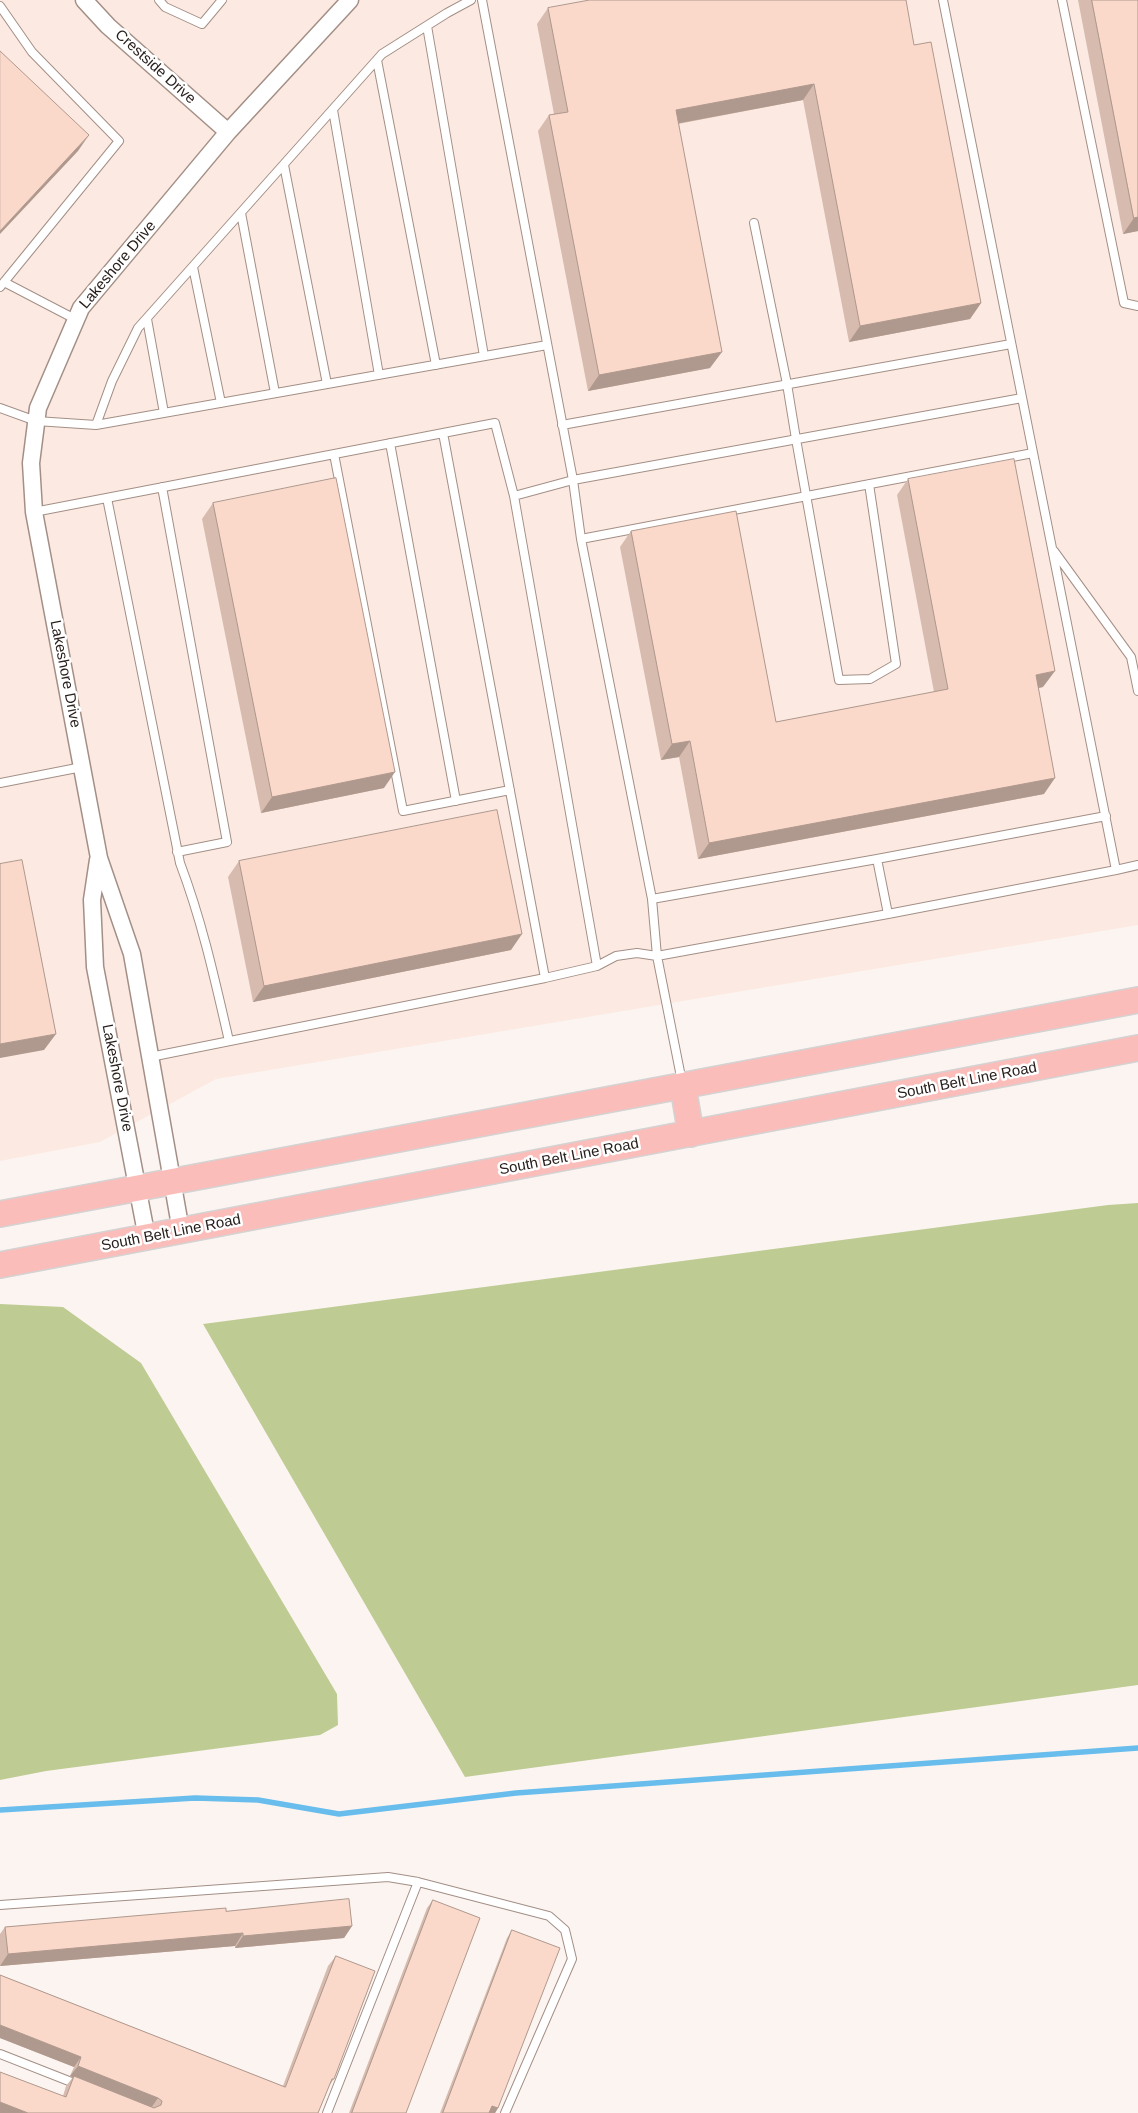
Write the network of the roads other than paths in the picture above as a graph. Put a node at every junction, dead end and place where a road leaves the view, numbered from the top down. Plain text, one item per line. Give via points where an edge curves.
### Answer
1 (84, 0) edge
2 (160, 0) edge
3 (222, 0) edge
4 (350, 0) edge
5 (471, 0) edge
6 (482, 0) edge
7 (943, 0) edge
8 (1062, 0) edge
9 (0, 6) edge
10 (427, 26) junction
11 (377, 60) junction
12 (332, 110) junction
13 (228, 132) junction
14 (284, 164) junction
15 (241, 213) junction
16 (754, 223) dead end
17 (193, 267) junction
18 (2, 284) edge
19 (1138, 306) edge
20 (75, 319) junction
21 (146, 319) junction
22 (547, 344) junction
23 (1011, 344) junction
24 (484, 356) junction
25 (436, 364) junction
26 (379, 375) junction
27 (327, 384) junction
28 (787, 384) junction
29 (275, 393) junction
30 (1022, 398) junction
31 (221, 403) junction
32 (0, 408) edge
33 (164, 413) junction
34 (36, 420) junction
35 (96, 425) junction
36 (562, 425) junction
37 (443, 433) junction
38 (796, 439) junction
39 (390, 443) junction
40 (1033, 453) junction
41 (334, 454) junction
42 (573, 480) junction
43 (869, 484) junction
44 (162, 487) junction
45 (514, 496) junction
46 (806, 496) junction
47 (106, 498) junction
48 (34, 512) junction
49 (581, 539) junction
50 (1052, 549) junction
51 (1138, 690) edge
52 (82, 767) junction
53 (0, 783) edge
54 (510, 790) junction
55 (456, 801) junction
56 (1106, 816) junction
57 (177, 852) junction
58 (99, 858) junction
59 (877, 859) junction
60 (1138, 865) edge
61 (1116, 870) junction
62 (652, 899) junction
63 (888, 914) junction
64 (657, 956) junction
65 (598, 966) junction
66 (545, 978) junction
67 (1138, 1000) edge
68 (229, 1041) junction
69 (1138, 1048) edge
70 (150, 1057) junction
71 (683, 1087) junction
72 (691, 1134) junction
73 (173, 1181) junction
74 (138, 1187) junction
75 (0, 1214) edge
76 (182, 1231) junction
77 (147, 1238) junction
78 (0, 1265) edge
79 (418, 1882) junction
80 (0, 1905) edge
81 (0, 2054) edge
82 (88, 2089) edge
83 (328, 2113) edge
84 (506, 2113) edge

1 - 13 street, Crestside Drive via 108,26
2 - 3 lane via 165,7 202,24
4 - 13 street, Lakeshore Drive
5 - 10 lane
6 - 22 lane
7 - 23 lane
8 - 19 lane via 1124,303
9 - 18 lane via 32,52 119,141
10 - 11 lane
10 - 24 lane
11 - 12 lane
11 - 25 lane
12 - 14 lane
12 - 26 lane
13 - 20 street, Lakeshore Drive
14 - 15 lane
14 - 27 lane
15 - 17 lane
15 - 29 lane
16 - 28 lane
17 - 21 lane
17 - 31 lane
18 - 20 lane
20 - 34 street, Lakeshore Drive
21 - 33 lane
21 - 35 lane via 138,328 112,381
22 - 24 lane
22 - 36 lane
23 - 28 lane
23 - 30 lane
24 - 25 lane
25 - 26 lane
26 - 27 lane
27 - 29 lane
28 - 36 lane
28 - 38 lane
29 - 31 lane
30 - 38 lane
30 - 40 lane
31 - 33 lane
32 - 34 lane
33 - 35 lane
34 - 35 lane
34 - 48 street, Lakeshore Drive via 31,463
36 - 42 lane
37 - 39 lane
37 - 45 lane via 495,423
37 - 54 lane
38 - 42 lane
38 - 46 lane
39 - 41 lane
39 - 55 lane
40 - 43 lane
40 - 50 lane
41 - 44 lane
41 - 55 lane via 402,811
42 - 45 lane
42 - 49 lane
43 - 46 lane
43 - 46 lane via 896,664 870,679 839,680
44 - 47 lane
44 - 57 lane via 227,842
45 - 65 lane
46 - 49 lane
47 - 48 lane
47 - 57 lane
48 - 52 street, Lakeshore Drive
49 - 62 lane
50 - 51 lane via 1131,657
50 - 56 lane
52 - 53 lane
52 - 58 street, Lakeshore Drive
54 - 55 lane
54 - 66 lane
56 - 59 lane
56 - 61 lane
57 - 68 lane via 210,955
58 - 70 street, Lakeshore Drive via 132,954
58 - 74 street, Lakeshore Drive via 92,900 95,967
59 - 62 lane
59 - 63 lane
60 - 61 lane
61 - 63 lane
62 - 64 lane
63 - 64 lane
64 - 65 lane via 637,952 616,956
64 - 71 lane
65 - 66 lane
66 - 68 lane
67 - 71 main road
68 - 70 lane
69 - 72 main road, South Belt Line Road
70 - 73 street, Lakeshore Drive
71 - 72 main road
71 - 73 main road
72 - 76 main road, South Belt Line Road
73 - 74 main road
73 - 76 street, Lakeshore Drive
74 - 75 main road
74 - 77 street, Lakeshore Drive
76 - 77 main road, South Belt Line Road
77 - 78 main road, South Belt Line Road
79 - 80 lane via 388,1877
79 - 83 lane
79 - 84 lane via 549,1916 565,1930 572,1959
81 - 82 lane

